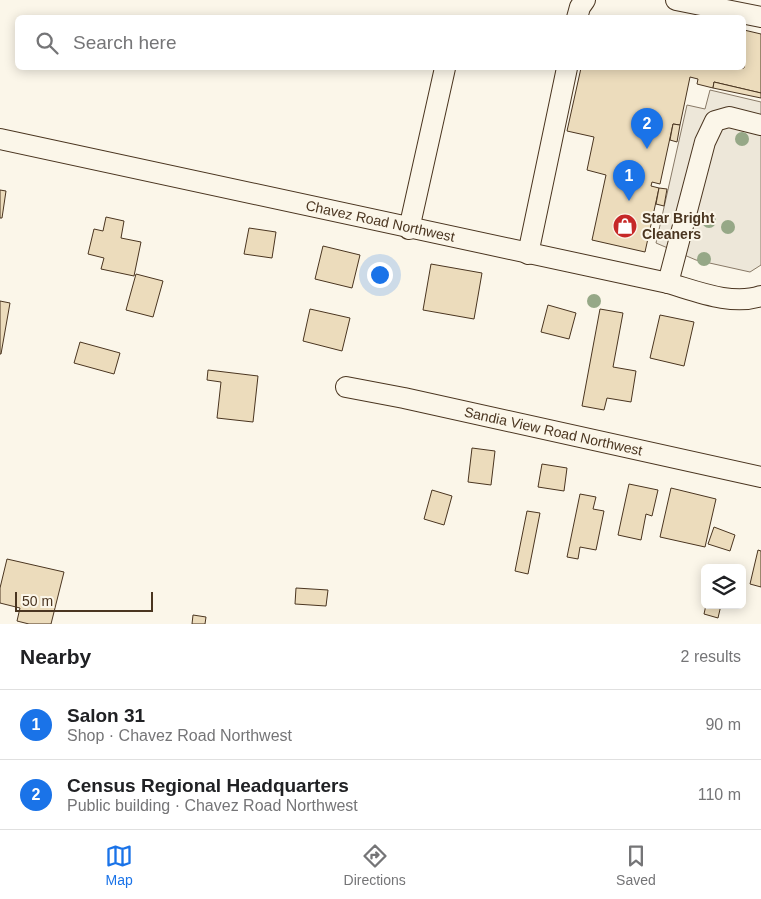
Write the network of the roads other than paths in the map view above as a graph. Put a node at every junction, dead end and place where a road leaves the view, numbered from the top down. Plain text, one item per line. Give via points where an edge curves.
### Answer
1 (585, 0) edge
2 (676, 0) edge
3 (578, 15) edge
4 (761, 17) edge
5 (446, 70) edge
6 (567, 70) edge
7 (761, 125) edge
8 (0, 139) edge
9 (409, 229) junction
10 (528, 254) junction
11 (668, 284) junction
12 (761, 296) edge
13 (346, 387) dead end
14 (761, 477) edge

1 - 3 street
2 - 4 street
5 - 9 street
6 - 10 street
7 - 11 street via 729,117 715,121 705,142
8 - 9 street, Chavez Road Northwest
9 - 10 street, Chavez Road Northwest
10 - 11 street, Chavez Road Northwest
11 - 12 street, Chavez Road Northwest via 733,299
13 - 14 street, Sandia View Road Northwest

